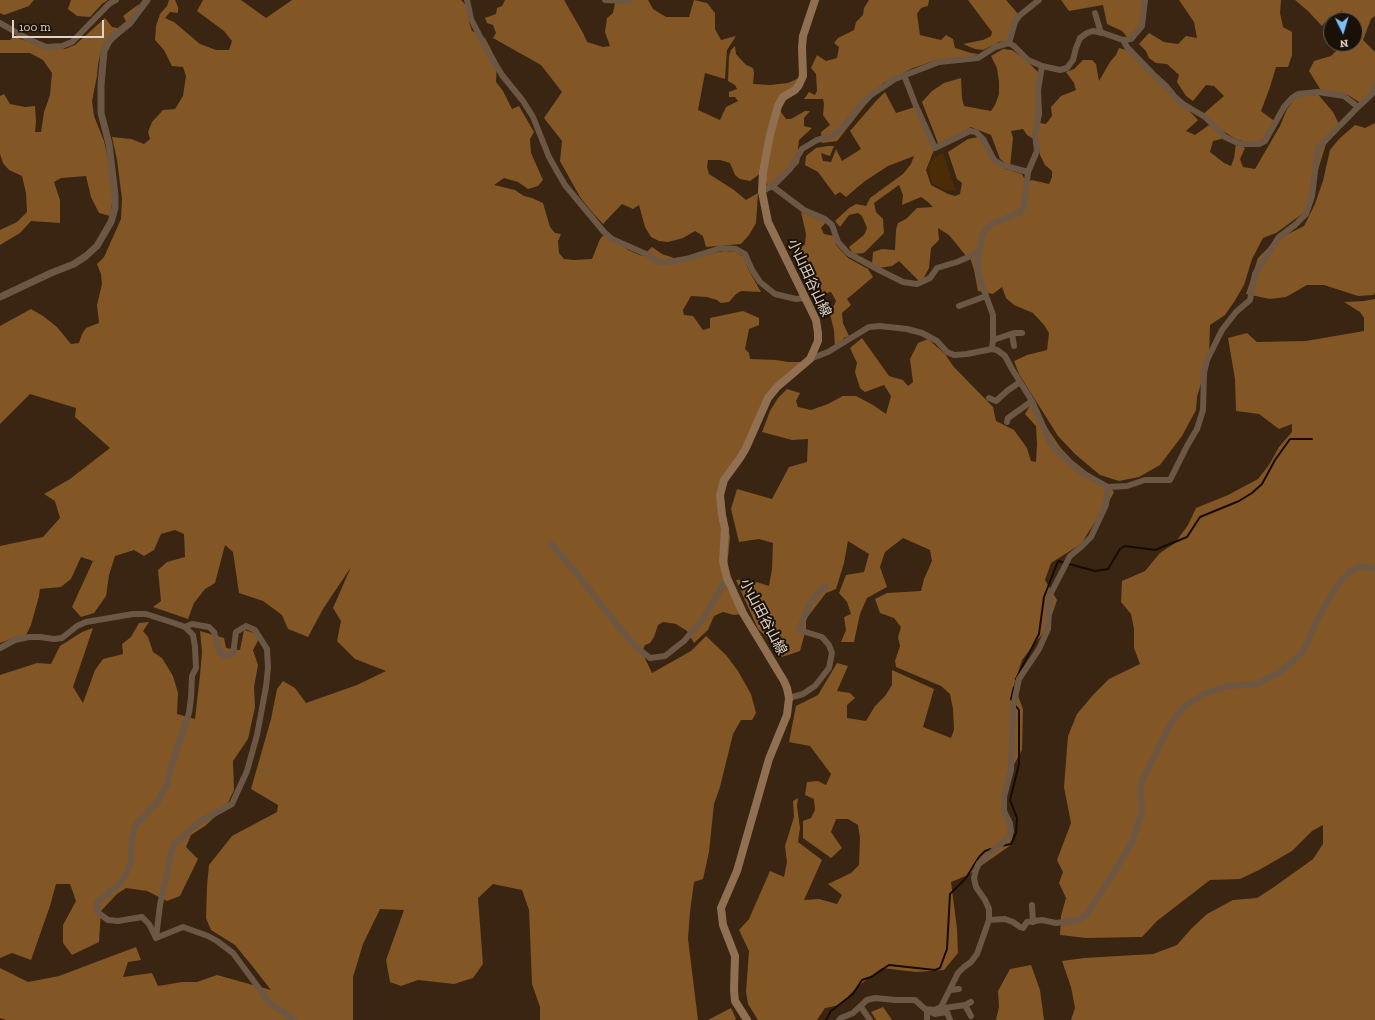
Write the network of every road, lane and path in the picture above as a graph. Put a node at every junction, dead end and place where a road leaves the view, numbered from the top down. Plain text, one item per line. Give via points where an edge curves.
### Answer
1 (116, 0) edge
2 (147, 0) edge
3 (467, 0) edge
4 (605, 0) edge
5 (629, 0) edge
6 (815, 0) edge
7 (1039, 0) edge
8 (1145, 0) edge
9 (1096, 13) dead end
10 (0, 22) edge
11 (1101, 33) junction
12 (1123, 40) junction
13 (1009, 44) junction
14 (1042, 66) junction
15 (904, 76) junction
16 (1375, 86) edge
17 (1358, 107) junction
18 (1028, 172) junction
19 (772, 186) junction
20 (762, 192) junction
21 (980, 252) junction
22 (2, 295) edge
23 (986, 296) junction
24 (805, 298) junction
25 (959, 306) dead end
26 (1022, 333) dead end
27 (1012, 334) junction
28 (993, 340) junction
29 (1014, 346) dead end
30 (992, 349) junction
31 (810, 359) junction
32 (1020, 382) junction
33 (989, 398) dead end
34 (1032, 401) junction
35 (1006, 422) dead end
36 (1108, 487) junction
37 (551, 544) dead end
38 (1375, 568) edge
39 (727, 578) junction
40 (825, 586) dead end
41 (185, 627) junction
42 (0, 648) edge
43 (789, 698) junction
44 (1032, 905) dead end
45 (989, 920) junction
46 (1032, 922) junction
47 (156, 938) junction
48 (959, 989) dead end
49 (950, 990) junction
50 (971, 1002) dead end
51 (965, 1005) junction
52 (861, 1007) junction
53 (937, 1009) junction
54 (928, 1010) junction
55 (971, 1016) dead end
56 (294, 1020) edge
57 (747, 1020) edge
58 (838, 1020) edge
59 (870, 1020) edge
60 (927, 1020) edge
61 (950, 1020) edge

1 - 10 street via 72,42 62,46 46,47
2 - 22 street via 130,23 110,39 104,51 101,114 109,144 116,195 111,222 97,246 86,256 74,264
3 - 24 street via 471,19 488,52 533,118 549,157 565,185 604,232 612,239 659,262 686,259 722,248 736,249 745,254 760,282 775,294 796,299
4 - 5 street
6 - 20 main road, 小山田谷山線 via 803,36 803,76 795,90 783,97 778,106 763,172
7 - 13 street via 1019,16
8 - 12 street via 1142,26 1131,39
9 - 11 street
11 - 12 street
11 - 14 street via 1093,31 1080,38 1073,60 1067,68 1060,70
12 - 17 street via 1175,97 1205,117 1225,137 1240,144 1259,144 1264,141 1284,107 1298,94 1318,92 1344,96
13 - 14 street via 1028,60
13 - 15 street via 995,47 978,58 939,62
14 - 18 street via 1035,134 1037,151
15 - 18 street via 935,148 970,131 976,132 983,139 994,160 1002,165
15 - 19 street via 886,84 871,95 832,136 817,140 802,149 790,169
16 - 17 street via 1373,93
17 - 36 street via 1318,148 1312,196 1306,214 1279,236 1255,274 1250,300 1236,312 1222,330 1207,360 1203,410 1197,429 1170,480 1145,480 1127,486
18 - 21 street via 1024,206 1019,213 987,228 982,236
19 - 20 street
19 - 21 street via 804,210 832,225 838,242 848,253 903,282 917,284 930,278 937,268
20 - 24 main road, 小山田谷山線 via 768,222
21 - 23 street via 977,266
23 - 25 street
23 - 28 street via 993,315
24 - 31 main road, 小山田谷山線 via 816,320 818,334 816,348
26 - 27 street
27 - 28 street
27 - 29 street
28 - 30 street
30 - 31 street via 954,355 922,333 907,329 869,327 828,352
30 - 32 street via 1005,356
31 - 39 main road, 小山田谷山線 via 768,398 746,448 722,485 720,495 725,529 723,561
32 - 33 street via 996,401
32 - 34 street
34 - 35 street
34 - 36 street via 1050,442 1057,451 1081,472
36 - 45 street via 1106,505 1091,537 1070,556 1050,595 1048,629 1039,649 1019,679 1013,707 1011,770 1004,797 1004,811 1011,832 1008,838 979,863 974,878 976,887 989,909
37 - 39 street via 635,646 650,658 665,656 684,641 704,618
38 - 46 street via 1359,567 1349,572 1337,585 1304,650 1278,673 1257,684 1228,686 1206,693 1186,706 1170,725 1142,781 1142,811 1133,839 1089,911 1078,920 1056,923 1042,920
39 - 43 main road, 小山田谷山線 via 743,613 784,681
40 - 43 street via 810,602 799,630 822,637 829,645 832,653 829,668 815,686 803,694
41 - 42 street via 153,616 132,614 86,622 62,638 15,640
41 - 47 street via 193,635 196,668 192,676 189,712 167,784 156,802 135,826 131,861 126,874 121,882 97,903 97,912 108,920 142,917
41 - 47 street via 192,624 209,627 214,632 219,650 224,656 233,654 236,632 246,626 255,630 267,649 268,668 257,735 247,771 232,804 199,822 173,845 166,869
43 - 57 main road, 小山田谷山線 via 787,715 769,759 737,871 721,908 722,925 735,956 735,1001
44 - 46 street
45 - 46 street via 1006,919 1023,928 1027,922
45 - 49 street via 977,954 958,973
47 - 56 street via 183,927 217,940 233,953 269,1002
48 - 49 street
49 - 53 street via 941,1007
50 - 51 street
51 - 53 street
51 - 55 street
52 - 54 street via 867,1000 876,998 915,1000
52 - 58 street
52 - 59 street
53 - 54 street
54 - 60 street
54 - 61 street via 935,1014 947,1012

